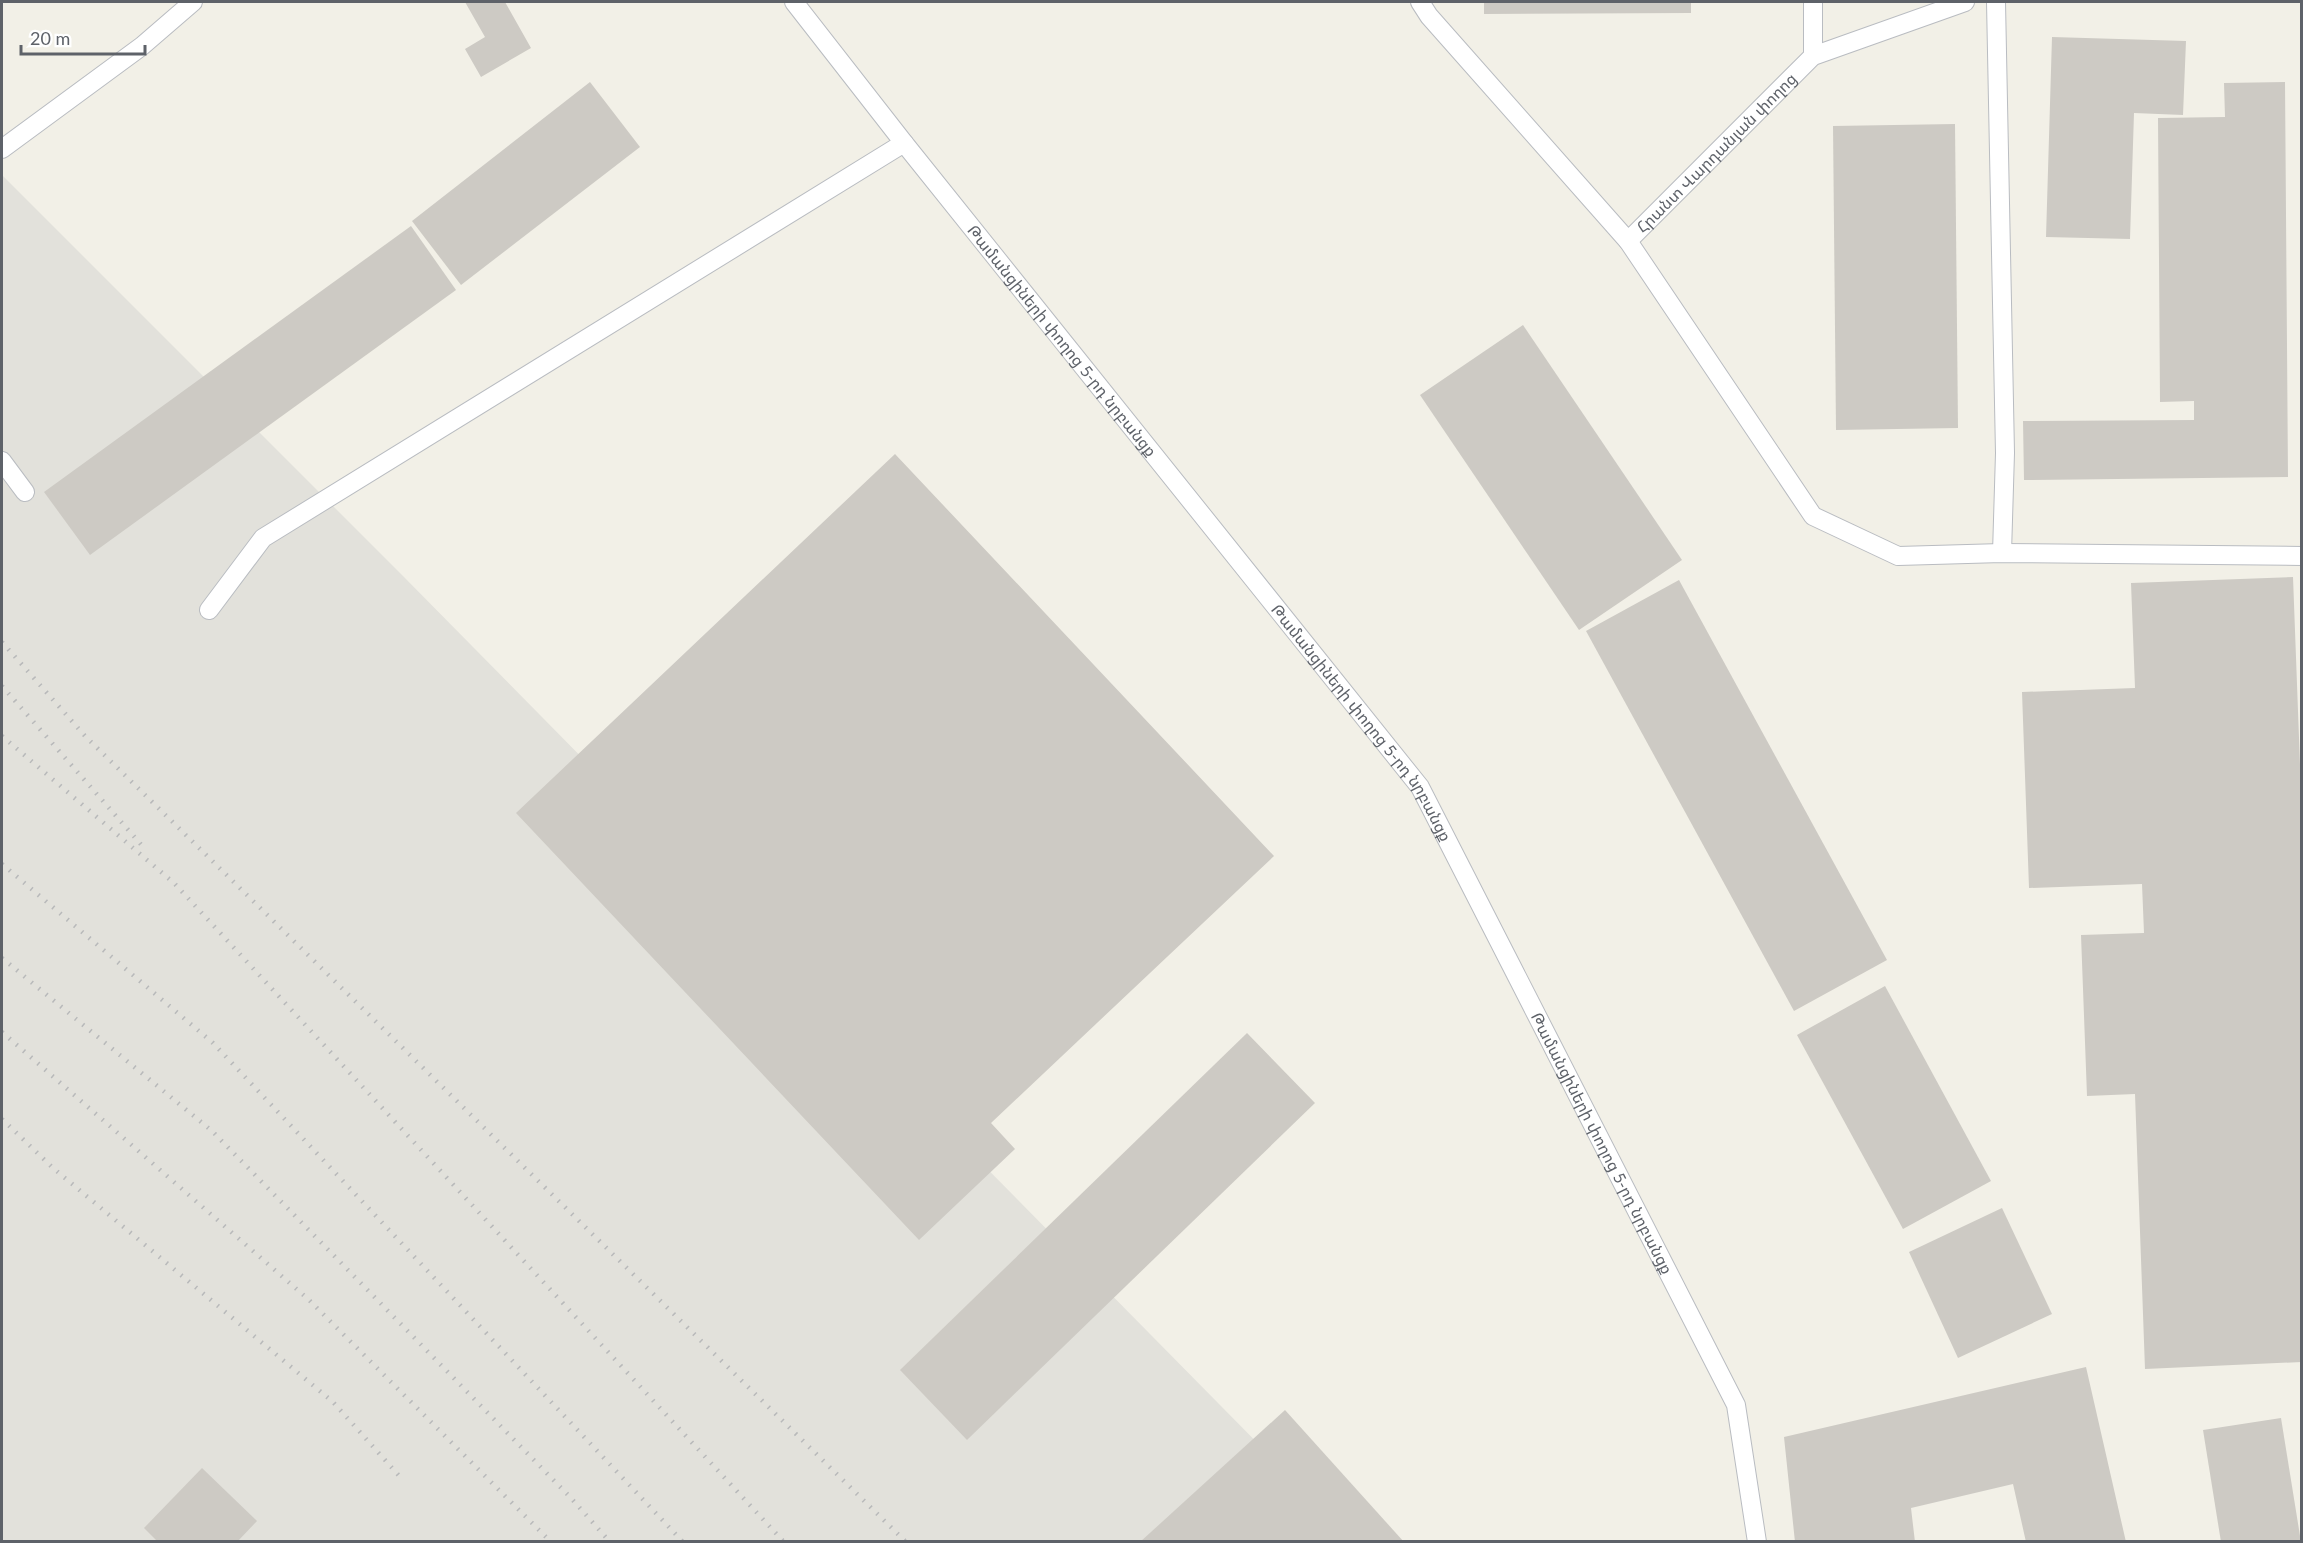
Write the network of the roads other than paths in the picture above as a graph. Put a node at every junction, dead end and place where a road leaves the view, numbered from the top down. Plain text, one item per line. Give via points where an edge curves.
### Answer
1 (193, 2) edge
2 (794, 2) edge
3 (1420, 2) edge
4 (1813, 2) edge
5 (1965, 2) edge
6 (1996, 2) edge
7 (1813, 56) junction
8 (904, 143) junction
9 (2, 149) edge
10 (1629, 241) junction
11 (2, 461) edge
12 (25, 492) dead end
13 (2002, 553) junction
14 (2301, 556) edge
15 (209, 610) dead end
16 (1757, 1542) edge

1 - 9 lane via 142,46
2 - 8 lane, Թամանցիների փողոց 5-րդ նրբանցք
3 - 10 lane, Հրանտ Վարդանյան փողոց
4 - 7 lane
5 - 7 lane, Հրանտ Վարդանյան փողոց
6 - 13 lane via 2005,453
7 - 10 lane, Հրանտ Վարդանյան փողոց
8 - 15 lane via 263,538
8 - 16 lane, Թամանցիների փողոց 5-րդ նրբանցք via 1420,787 1736,1405
10 - 13 lane via 1813,516 1898,556
11 - 12 lane
13 - 14 lane

